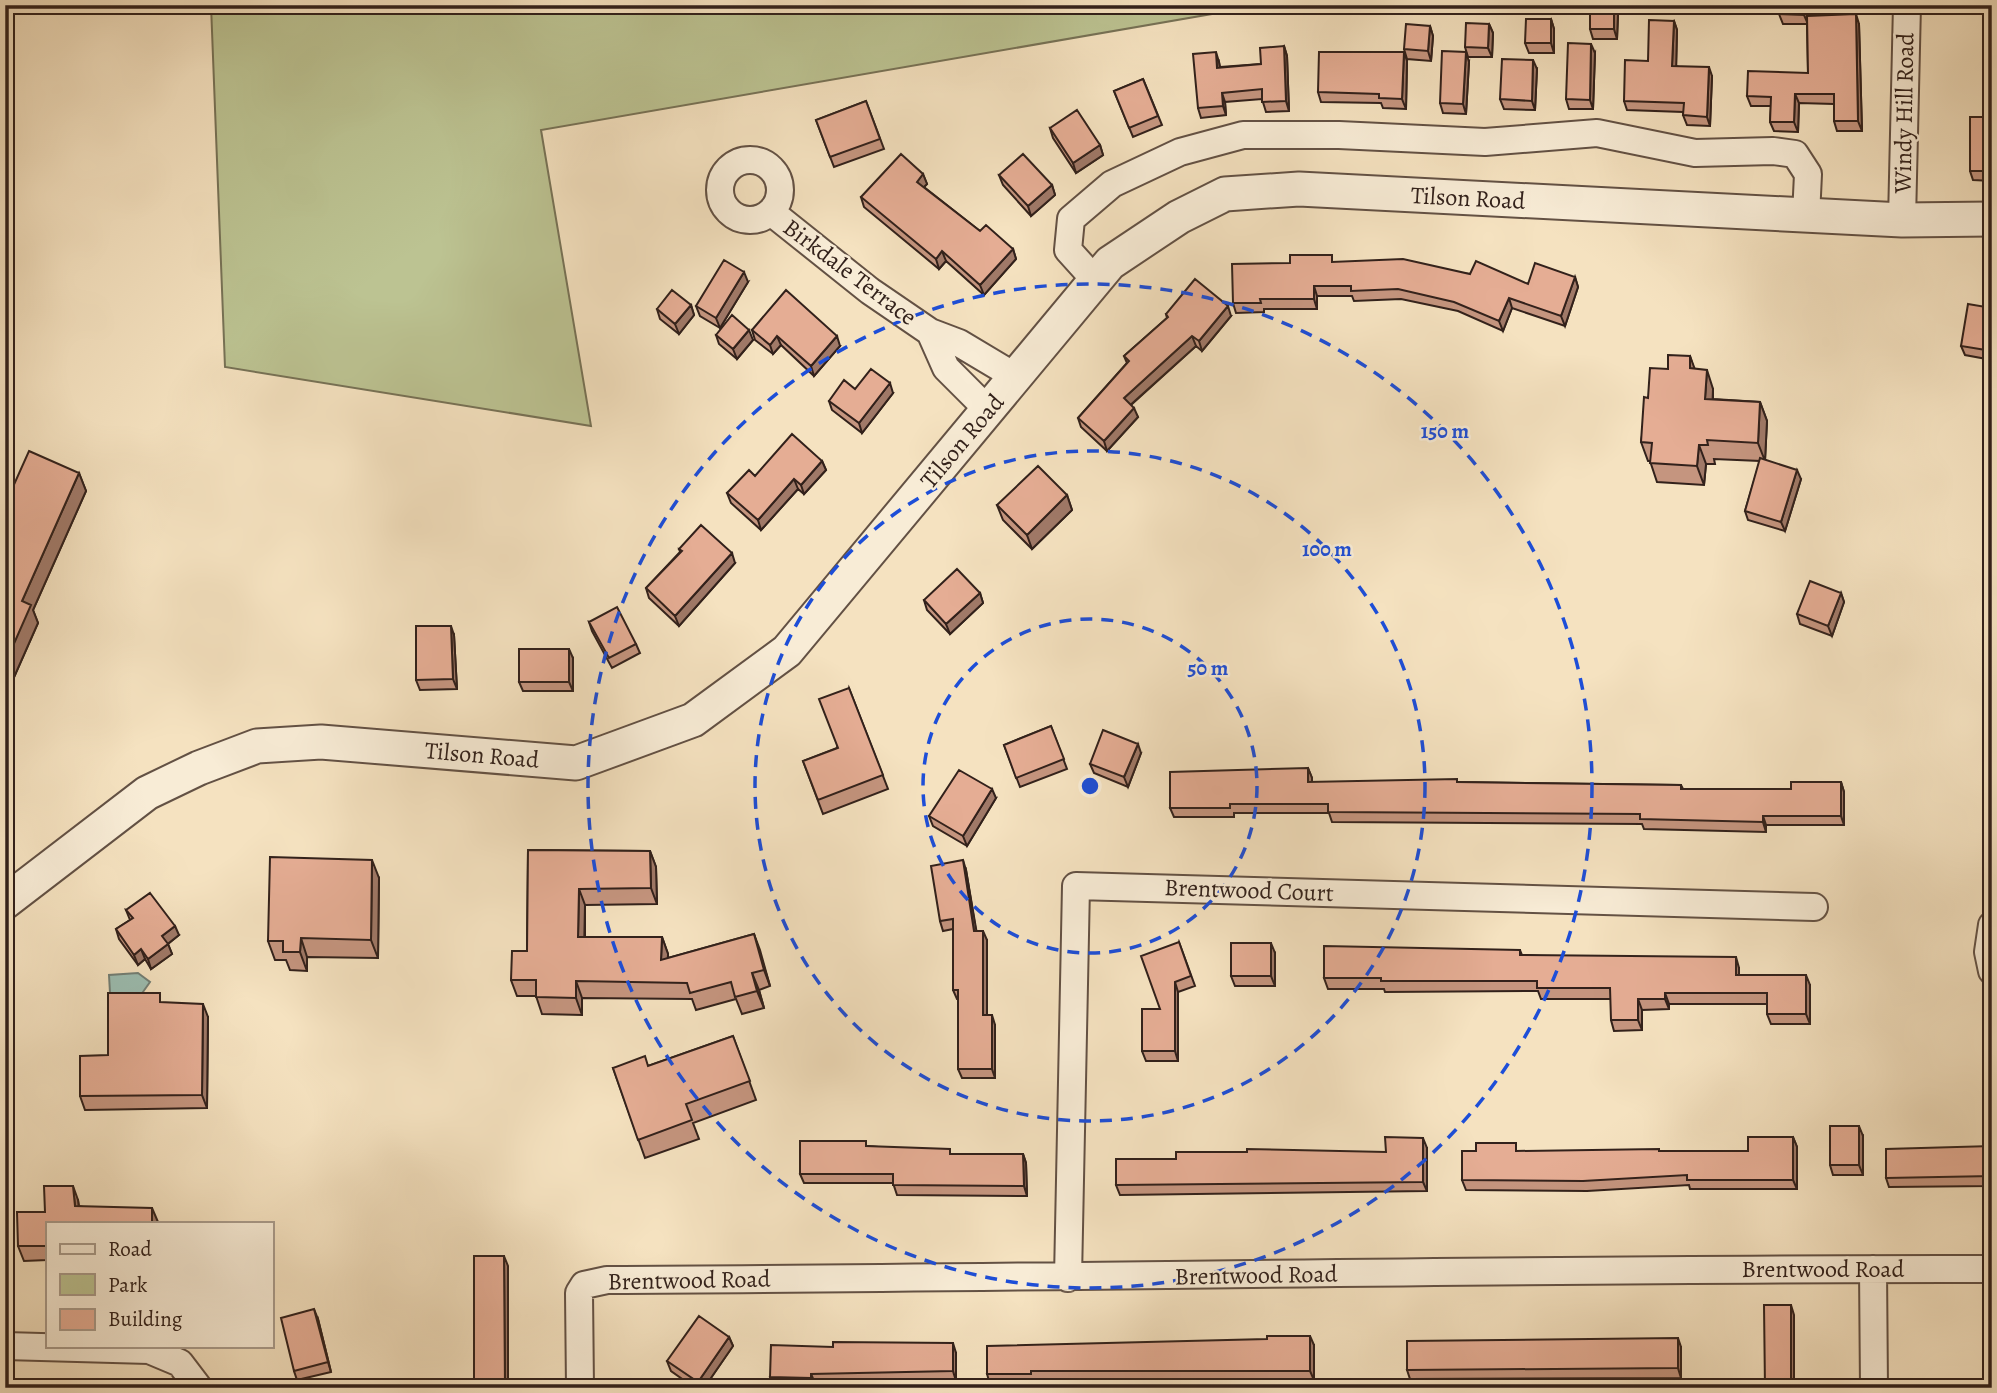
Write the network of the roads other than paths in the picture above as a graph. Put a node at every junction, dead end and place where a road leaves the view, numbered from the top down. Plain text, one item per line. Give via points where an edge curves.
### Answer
1 (1907, 5) edge
2 (771, 212) dead end
3 (1806, 216) junction
4 (1992, 219) edge
5 (1902, 220) junction
6 (1096, 281) junction
7 (930, 332) junction
8 (1016, 377) junction
9 (988, 410) junction
10 (5, 902) edge
11 (1814, 907) dead end
12 (1992, 925) edge
13 (1992, 971) edge
14 (1873, 1269) junction
15 (1992, 1269) edge
16 (1068, 1278) junction
17 (5, 1346) edge
18 (46, 1347) edge
19 (77, 1348) edge
20 (199, 1388) edge
21 (580, 1388) edge
22 (1874, 1388) edge

1 - 5 street, Windy Hill Road
2 - 7 street, Birkdale Terrace
3 - 5 street, Tilson Road
3 - 6 street, Tilson Road via 1299,189 1225,194 1179,217 1110,263
3 - 6 street via 1808,174 1795,154 1695,153 1597,133 1485,142 1243,135 1180,152 1112,184 1071,219 1068,250
4 - 5 street, Tilson Road
6 - 8 street, Tilson Road
7 - 8 street, Birkdale Terrace via 959,342
7 - 9 street, Birkdale Terrace via 946,368
8 - 9 street, Tilson Road
9 - 10 street, Tilson Road via 788,651 693,720 576,763 321,742 257,746 147,793
11 - 16 street, Brentwood Court via 1076,886
12 - 13 street via 1988,952
14 - 15 street, Brentwood Road
14 - 16 street, Brentwood Road
14 - 22 street
16 - 21 street, Brentwood Road via 607,1280 584,1285 579,1293
17 - 18 street
19 - 20 street via 149,1350 180,1363

